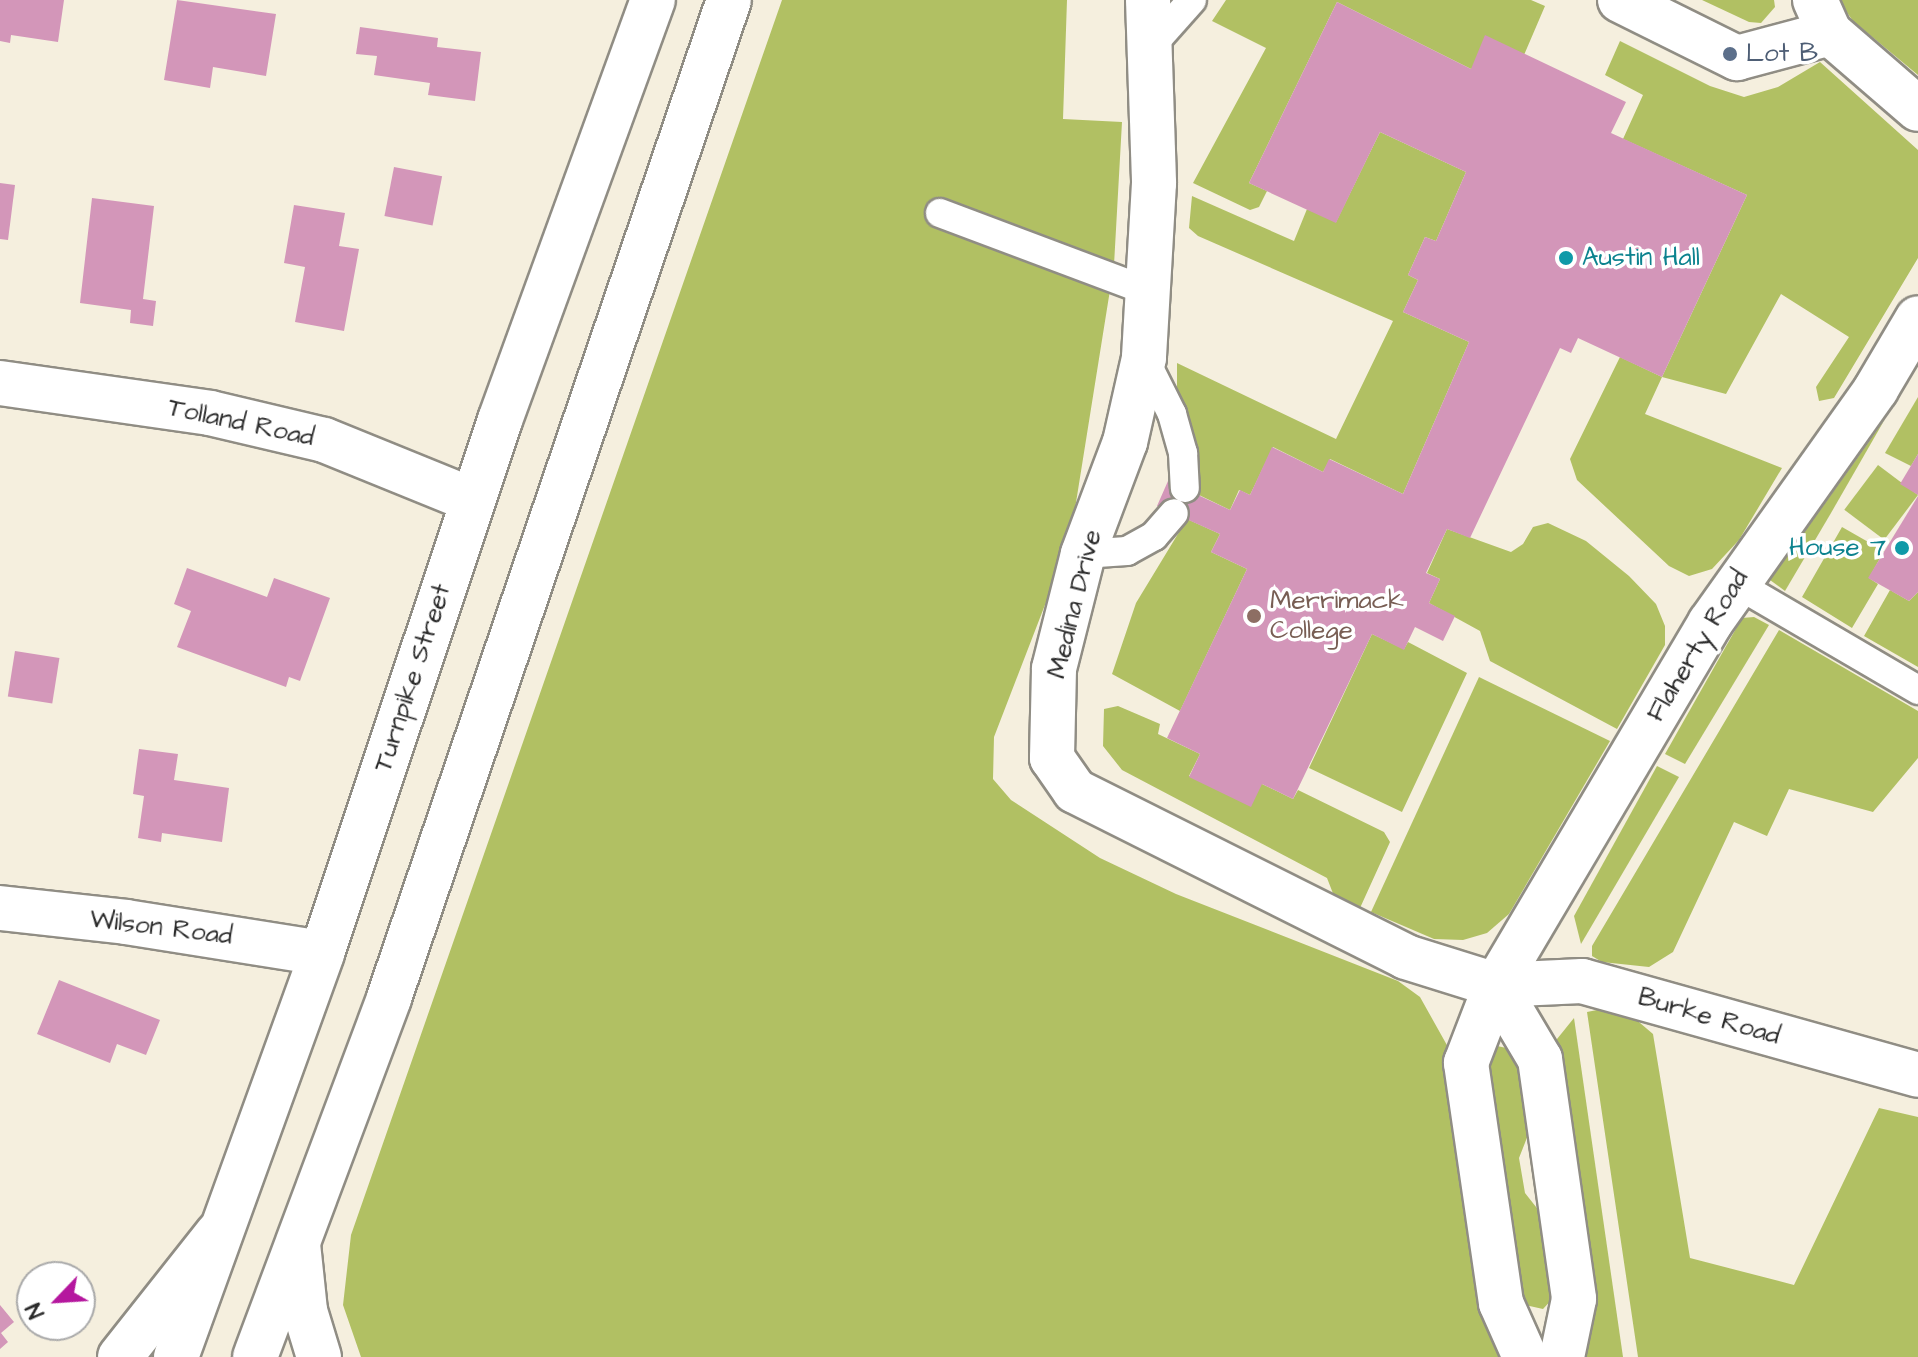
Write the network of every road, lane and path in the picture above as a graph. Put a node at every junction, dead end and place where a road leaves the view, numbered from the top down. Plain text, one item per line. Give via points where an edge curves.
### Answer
1 (653, 0) edge
2 (729, 0) edge
3 (1148, 0) edge
4 (1192, 0) edge
5 (1620, 0) edge
6 (1823, 16) edge
7 (1152, 45) junction
8 (1918, 109) edge
9 (940, 213) dead end
10 (1150, 292) junction
11 (1918, 318) edge
12 (1144, 358) junction
13 (0, 383) edge
14 (472, 500) junction
15 (1083, 554) junction
16 (1735, 583) junction
17 (1918, 690) edge
18 (0, 908) edge
19 (322, 953) junction
20 (1496, 985) junction
21 (1918, 1075) edge
22 (221, 1229) junction
23 (298, 1244) junction
24 (120, 1357) edge
25 (176, 1357) edge
26 (255, 1357) edge
27 (319, 1357) edge
28 (1525, 1357) edge
29 (1562, 1357) edge

1 - 14 main road, Turnpike Street
2 - 23 main road via 389,998
3 - 7 main road, Medina Drive
4 - 7 lane
5 - 6 main road via 1737,58
6 - 8 main road
7 - 10 main road, Medina Drive
9 - 10 lane
10 - 12 main road, Medina Drive
11 - 16 main road, Flaherty Road via 1876,389
12 - 15 main road, Medina Drive via 1125,442
12 - 15 lane via 1172,414 1183,453 1180,501 1154,536 1127,551
13 - 14 main road, Tolland Road via 210,413 324,440
14 - 19 main road, Turnpike Street
15 - 20 main road, Medina Drive via 1054,669 1052,758 1075,791 1406,957
16 - 17 lane
16 - 20 main road, Flaherty Road
18 - 19 main road, Wilson Road
19 - 22 main road, Turnpike Street
20 - 21 main road, Burke Road via 1582,981
20 - 28 main road, Flaherty Road via 1466,1063 1501,1303
20 - 29 main road via 1540,1059 1574,1299
22 - 24 main road
22 - 25 main road, Turnpike Street
23 - 26 main road
23 - 27 main road via 305,1311

